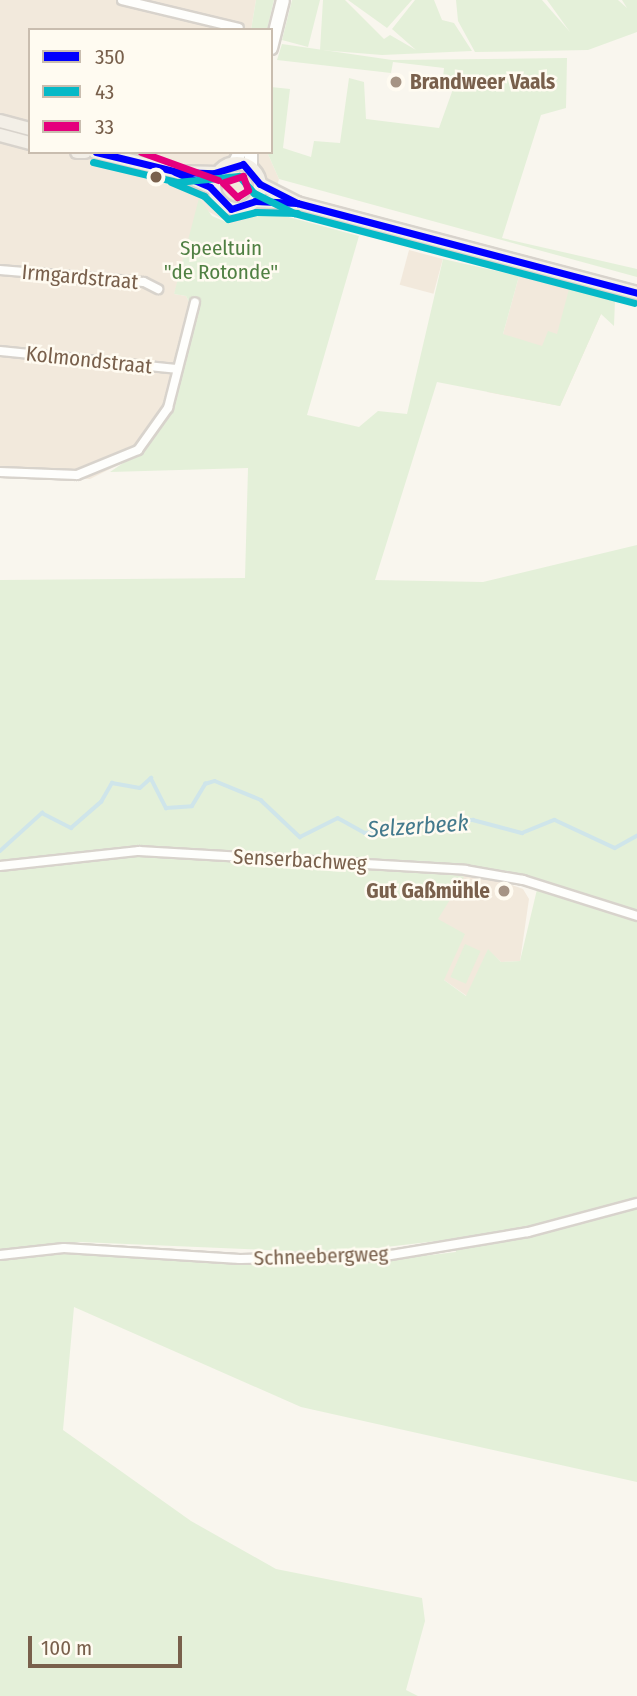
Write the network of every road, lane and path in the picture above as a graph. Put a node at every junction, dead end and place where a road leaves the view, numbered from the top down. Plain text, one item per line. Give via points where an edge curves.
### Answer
1 (122, 0) edge
2 (283, 0) edge
3 (239, 28) edge
4 (273, 40) edge
5 (0, 121) edge
6 (28, 128) edge
7 (0, 135) edge
8 (28, 142) edge
9 (103, 154) edge
10 (251, 154) edge
11 (237, 158) edge
12 (251, 168) junction
13 (178, 172) junction
14 (219, 173) junction
15 (260, 184) junction
16 (214, 189) junction
17 (255, 201) junction
18 (297, 203) junction
19 (0, 270) edge
20 (158, 289) dead end
21 (637, 293) edge
22 (195, 302) dead end
23 (0, 351) edge
24 (177, 369) junction
25 (0, 471) edge
26 (0, 866) edge
27 (637, 916) edge
28 (637, 1203) edge
29 (0, 1255) edge

1 - 3 street
2 - 4 main road
5 - 6 main road
7 - 8 main road
9 - 13 main road
10 - 12 main road
11 - 12 main road
11 - 14 main road
12 - 15 main road
13 - 14 main road
13 - 16 main road
14 - 16 main road
15 - 17 main road
15 - 18 main road
16 - 17 main road via 231,209
17 - 18 main road
18 - 21 main road
19 - 20 street, Irmgardstraat via 144,282
22 - 24 street
23 - 24 street, Kolmondstraat
24 - 25 street via 163,416 150,439 126,458 76,475
26 - 27 street, Senserbachweg via 139,851 466,870 523,880
28 - 29 street, Schneebergweg via 528,1232 385,1256 240,1259 64,1248

